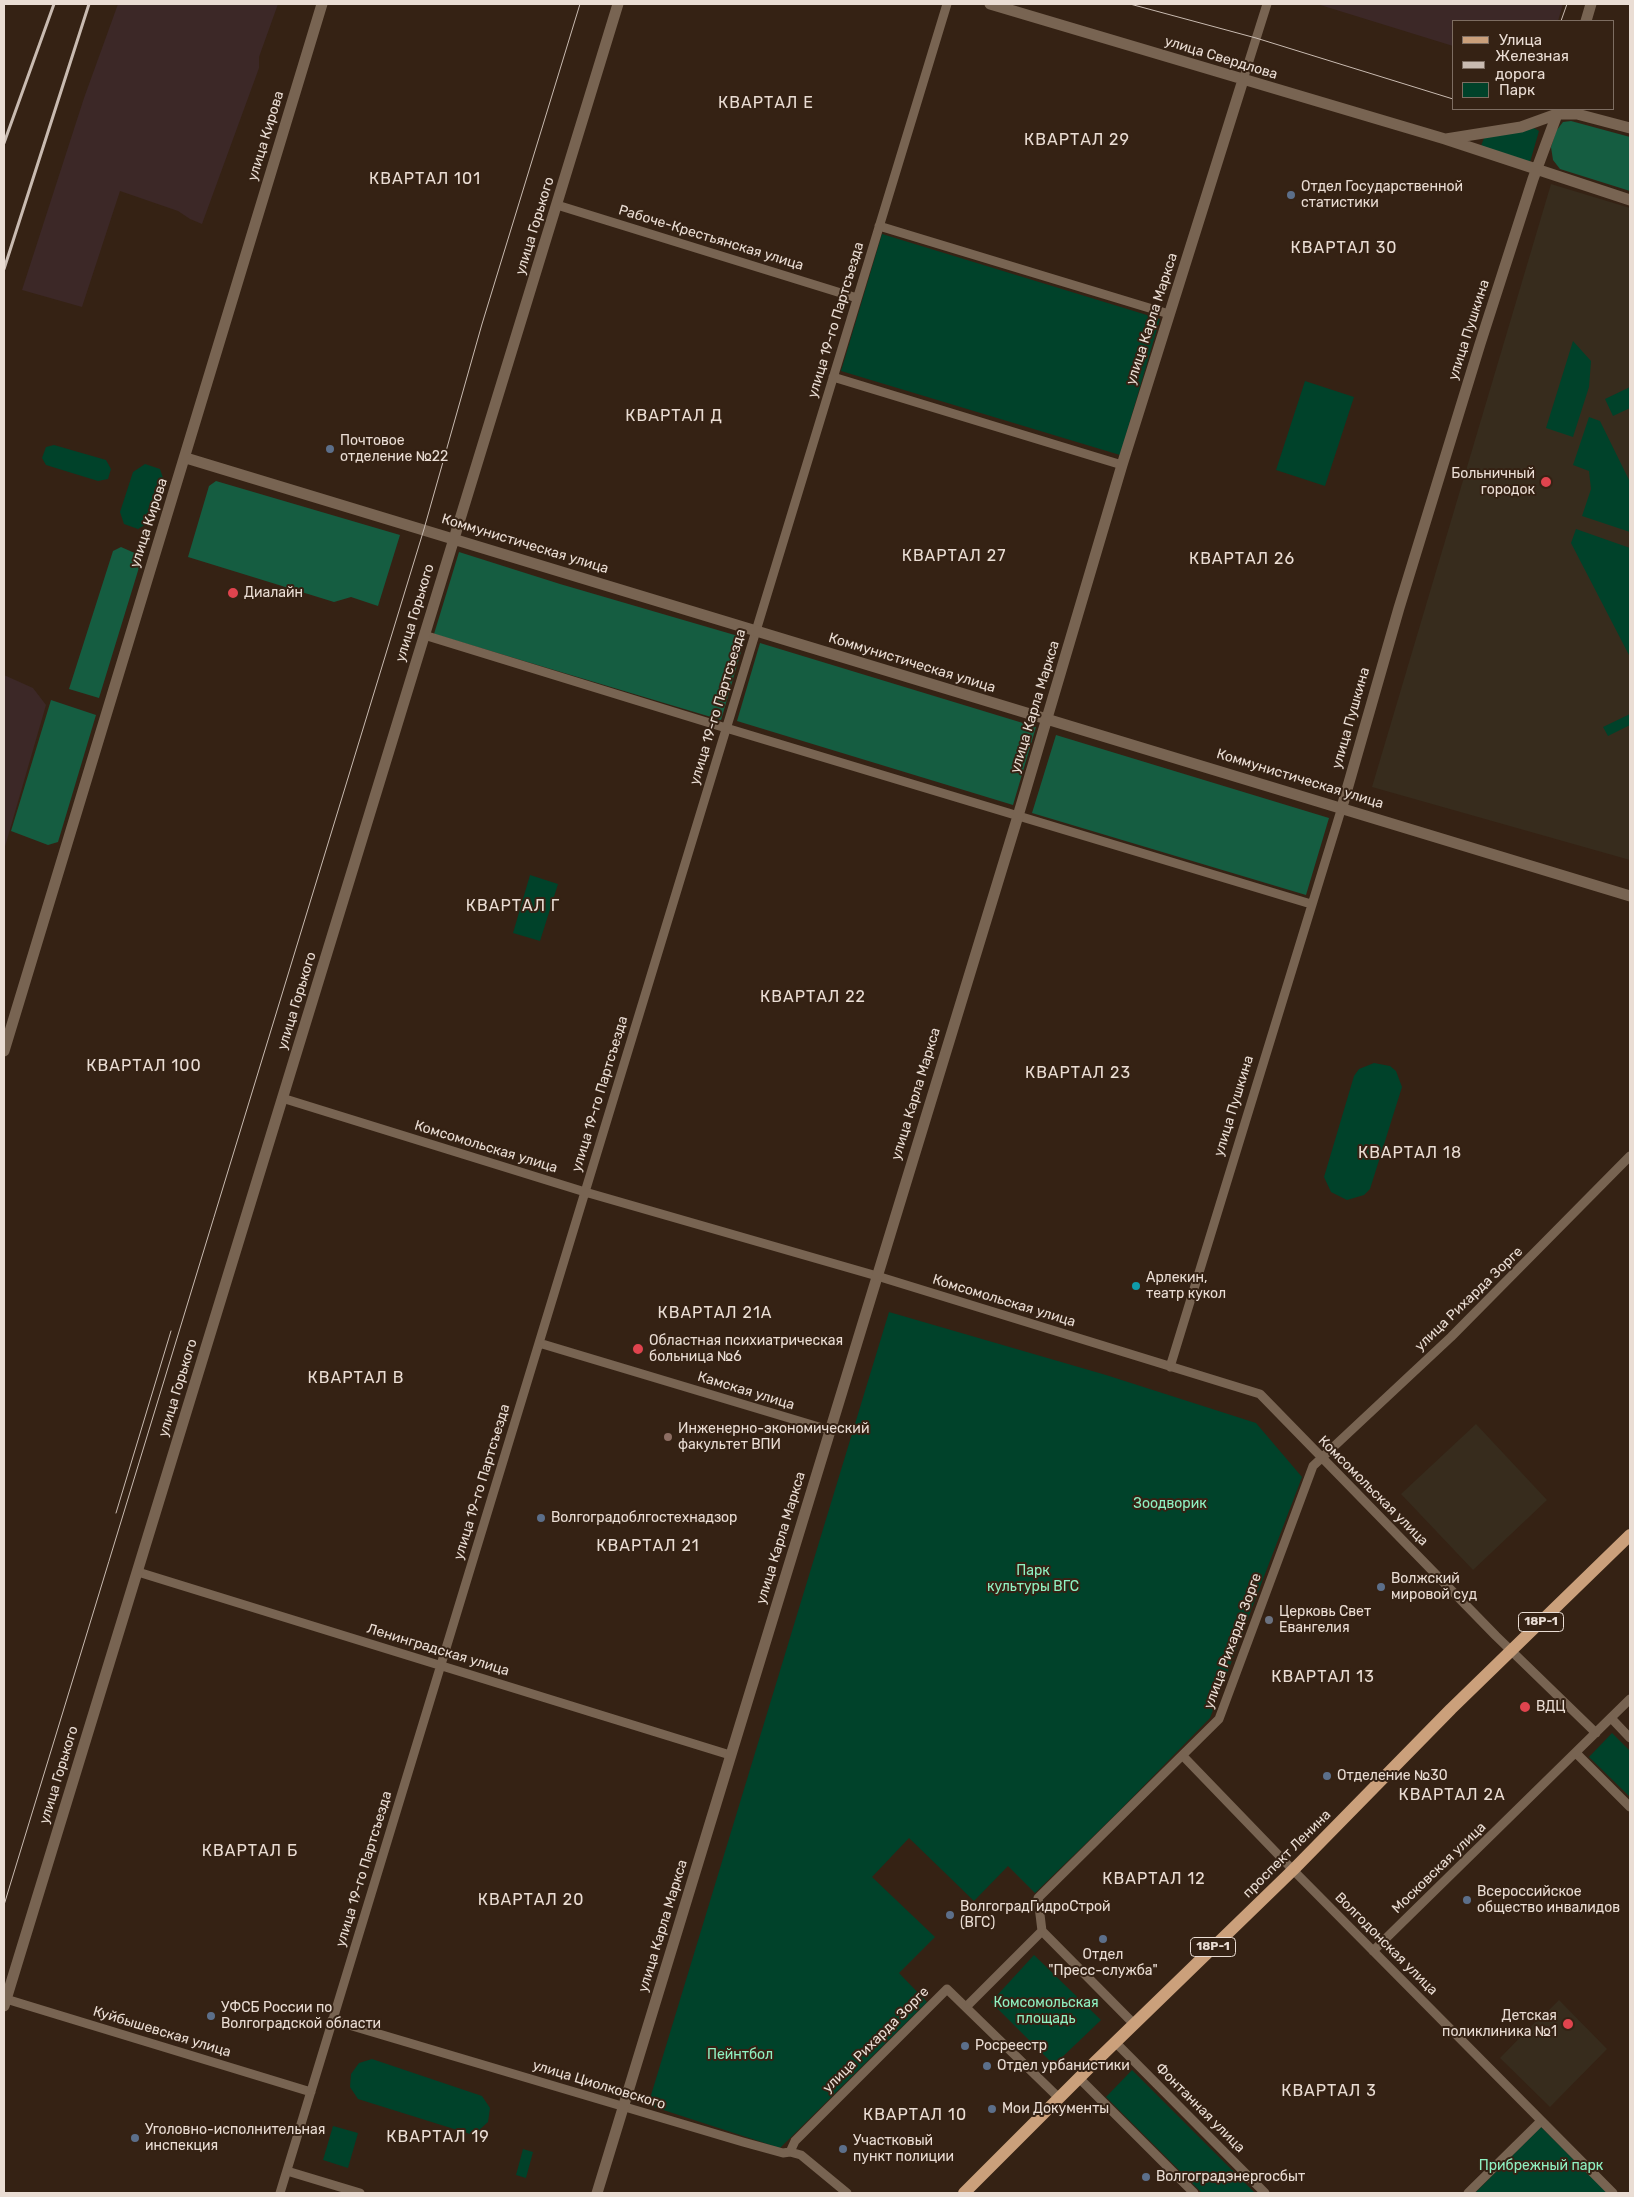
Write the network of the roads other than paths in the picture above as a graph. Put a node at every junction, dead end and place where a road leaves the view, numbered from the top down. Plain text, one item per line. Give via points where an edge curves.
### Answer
1 (322, 4) edge
2 (618, 4) edge
3 (948, 4) edge
4 (990, 4) edge
5 (1267, 4) edge
6 (1591, 4) edge
7 (1586, 20) edge
8 (1243, 80) junction
9 (1558, 111) edge
10 (1630, 128) edge
11 (1445, 139) junction
12 (1536, 170) junction
13 (1630, 200) edge
14 (557, 205) junction
15 (880, 226) junction
16 (857, 298) junction
17 (1169, 314) junction
18 (833, 377) junction
19 (186, 458) junction
20 (1122, 465) junction
21 (454, 538) junction
22 (755, 631) junction
23 (424, 635) junction
24 (1047, 720) junction
25 (726, 728) junction
26 (1342, 806) junction
27 (1018, 816) junction
28 (1630, 896) edge
29 (1312, 904) junction
30 (4, 1051) edge
31 (282, 1098) junction
32 (1630, 1156) edge
33 (585, 1192) junction
34 (876, 1276) junction
35 (539, 1343) junction
36 (1170, 1367) junction
37 (829, 1430) junction
38 (1320, 1457) junction
39 (1630, 1535) edge
40 (138, 1572) junction
41 (1511, 1651) junction
42 (440, 1665) junction
43 (1630, 1699) edge
44 (1611, 1718) junction
45 (1596, 1733) junction
46 (1630, 1738) edge
47 (1576, 1752) junction
48 (730, 1755) junction
49 (1183, 1756) junction
50 (1630, 1807) edge
51 (1293, 1870) junction
52 (1042, 1931) junction
53 (1373, 1951) junction
54 (5, 2003) edge
55 (966, 2007) junction
56 (332, 2020) junction
57 (1134, 2024) junction
58 (1115, 2042) junction
59 (1079, 2078) junction
60 (311, 2092) junction
61 (1059, 2098) junction
62 (623, 2106) junction
63 (1541, 2121) junction
64 (790, 2152) junction
65 (287, 2171) junction
66 (280, 2193) edge
67 (360, 2193) edge
68 (597, 2193) edge
69 (847, 2193) edge
70 (964, 2193) edge
71 (1194, 2193) edge
72 (1265, 2193) edge
73 (1468, 2193) edge
74 (1612, 2193) edge

1 - 19 street, улица Кирова
2 - 14 street, улица Горького
3 - 15 street, улица 19-го Партсъезда
4 - 8 street, улица Свердлова
5 - 8 street, улица Карла Маркса
6 - 7 street
8 - 11 street, улица Свердлова
8 - 17 street, улица Карла Маркса
9 - 10 street, улица Свердлова
9 - 11 street, улица Свердлова via 1521,127
9 - 12 street, улица Пушкина
11 - 12 street, улица Свердлова
12 - 13 street, улица Свердлова
12 - 26 street, улица Пушкина via 1402,599
14 - 16 street, Рабоче-Крестьянская улица
14 - 21 street, улица Горького
15 - 16 street, улица 19-го Партсъезда
15 - 17 street
16 - 18 street, улица 19-го Партсъезда
17 - 20 street, улица Карла Маркса
18 - 20 street
18 - 22 street, улица 19-го Партсъезда
19 - 21 street, Коммунистическая улица
19 - 30 street, улица Кирова
20 - 24 street, улица Карла Маркса
21 - 22 street, Коммунистическая улица
21 - 23 street, улица Горького
22 - 24 street, Коммунистическая улица
22 - 25 street, улица 19-го Партсъезда
23 - 25 street
23 - 31 street, улица Горького
24 - 26 street, Коммунистическая улица
24 - 27 street, улица Карла Маркса
25 - 27 street
25 - 33 street, улица 19-го Партсъезда
26 - 28 street, Коммунистическая улица
26 - 29 street, улица Пушкина
27 - 29 street
27 - 34 street, улица Карла Маркса
29 - 36 street, улица Пушкина
31 - 33 street, Комсомольская улица
31 - 40 street, улица Горького
32 - 38 street, улица Рихарда Зорге via 1451,1337
33 - 34 street, Комсомольская улица
33 - 35 street, улица 19-го Партсъезда
34 - 36 street, Комсомольская улица
34 - 37 street, улица Карла Маркса
35 - 37 street, Камская улица
35 - 42 street, улица 19-го Партсъезда
36 - 38 street, Комсомольская улица via 1260,1394
37 - 48 street, улица Карла Маркса
38 - 41 street, Комсомольская улица
38 - 49 street, улица Рихарда Зорге via 1312,1466 1219,1719
39 - 41 main road, проспект Ленина / 18Р-1
40 - 42 street, Ленинградская улица
40 - 54 street, улица Горького
41 - 45 street, Комсомольская улица
41 - 51 main road, проспект Ленина / 18Р-1
42 - 48 street, Ленинградская улица
42 - 56 street, улица 19-го Партсъезда
43 - 44 street, Московская улица
44 - 45 street, Московская улица
44 - 46 street
45 - 47 street, Московская улица
47 - 50 street
47 - 53 street, Московская улица
48 - 62 street, улица Карла Маркса
49 - 51 street, Волгодонская улица
49 - 52 street, улица Рихарда Зорге via 1038,1898
51 - 53 street, Волгодонская улица
51 - 57 main road, проспект Ленина / 18Р-1
52 - 55 street
52 - 57 street
53 - 63 street, Волгодонская улица
54 - 60 street, Куйбышевская улица
55 - 61 street
55 - 64 street, улица Рихарда Зорге via 947,1989 795,2141
56 - 60 street, улица 19-го Партсъезда
56 - 62 street, улица Циолковского
57 - 58 main road, проспект Ленина / 18Р-1
58 - 59 main road, проспект Ленина / 18Р-1
58 - 72 street, Фонтанная улица
59 - 61 main road, проспект Ленина / 18Р-1
59 - 71 street
60 - 65 street, улица 19-го Партсъезда
61 - 70 main road, проспект Ленина / 18Р-1
62 - 64 street, улица Циолковского via 783,2153
62 - 68 street, улица Карла Маркса
63 - 73 street
63 - 74 street, Волгодонская улица
64 - 69 street, улица Циолковского via 801,2155
65 - 66 street, улица 19-го Партсъезда
65 - 67 street

